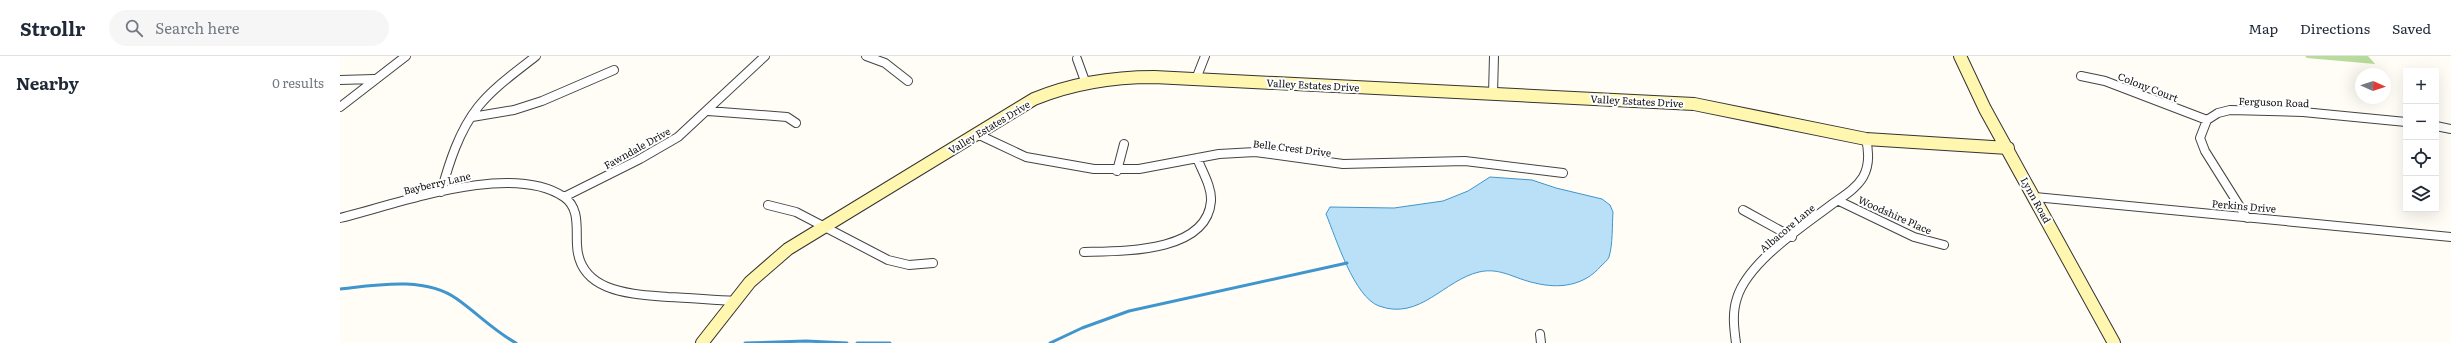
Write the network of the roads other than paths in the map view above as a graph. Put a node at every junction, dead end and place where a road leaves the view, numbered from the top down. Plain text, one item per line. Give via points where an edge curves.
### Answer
1 (406, 56) edge
2 (536, 56) edge
3 (765, 56) edge
4 (866, 56) edge
5 (1205, 56) edge
6 (1494, 56) edge
7 (1960, 56) edge
8 (1077, 59) dead end
9 (614, 70) dead end
10 (2081, 76) dead end
11 (374, 79) junction
12 (1196, 79) junction
13 (340, 80) edge
14 (908, 81) dead end
15 (1085, 81) junction
16 (1493, 94) junction
17 (340, 107) edge
18 (708, 111) junction
19 (472, 117) junction
20 (2207, 120) junction
21 (2403, 122) edge
22 (796, 123) dead end
23 (2439, 127) edge
24 (2451, 129) edge
25 (977, 134) junction
26 (1866, 139) junction
27 (1124, 144) dead end
28 (2008, 148) junction
29 (1197, 158) junction
30 (1117, 171) junction
31 (1563, 173) dead end
32 (441, 192) junction
33 (564, 197) junction
34 (2034, 197) junction
35 (1839, 201) junction
36 (768, 205) dead end
37 (1743, 210) dead end
38 (340, 218) edge
39 (2247, 218) junction
40 (824, 227) junction
41 (1792, 237) junction
42 (2451, 237) edge
43 (1944, 245) dead end
44 (1084, 252) dead end
45 (933, 263) dead end
46 (735, 301) junction
47 (702, 343) edge
48 (1736, 343) edge
49 (2114, 343) edge

1 - 11 street
2 - 19 street via 495,91
3 - 18 street, Fawndale Drive
4 - 14 street via 886,63
5 - 12 street
6 - 16 street
7 - 28 street, Lynn Road via 1985,109
8 - 15 street
9 - 19 street via 542,101 514,110
10 - 20 street, Colony Court via 2105,81
11 - 13 street
11 - 17 street
12 - 15 street, Valley Estates Drive via 1134,76
12 - 16 street, Valley Estates Drive
15 - 25 street, Valley Estates Drive via 1034,99
16 - 26 street, Valley Estates Drive via 1700,104
18 - 22 street via 787,118
18 - 33 street, Fawndale Drive via 663,147
19 - 32 street via 448,169
20 - 21 street, Ferguson Road via 2218,113 2230,110 2252,109
20 - 39 street via 2200,138 2205,151
23 - 24 street
25 - 30 street, Belle Crest Drive via 1034,159 1094,170
25 - 40 street, Valley Estates Drive
26 - 28 street, Valley Estates Drive
26 - 35 street, Albacore Lane via 1869,152 1866,175
27 - 30 street
28 - 34 street, Lynn Road
29 - 30 street, Belle Crest Drive
29 - 31 street, Belle Crest Drive via 1255,152 1343,164 1465,160
29 - 44 street via 1211,200 1209,214 1197,228 1179,240 1159,247
32 - 33 street, Bayberry Lane via 469,186 515,184 547,189
32 - 38 street, Bayberry Lane
33 - 46 street, Bayberry Lane via 577,214 577,256 581,268 598,284 628,293
34 - 39 street, Perkins Drive
34 - 49 street, Lynn Road
35 - 41 street, Albacore Lane
35 - 43 street, Woodshire Place via 1914,237
36 - 40 street via 796,212
37 - 41 street
39 - 42 street, Perkins Drive
40 - 45 street via 888,260 909,265
40 - 46 street, Valley Estates Drive via 772,262
41 - 48 street, Albacore Lane via 1756,269 1740,291 1733,314
46 - 47 street, Valley Estates Drive

